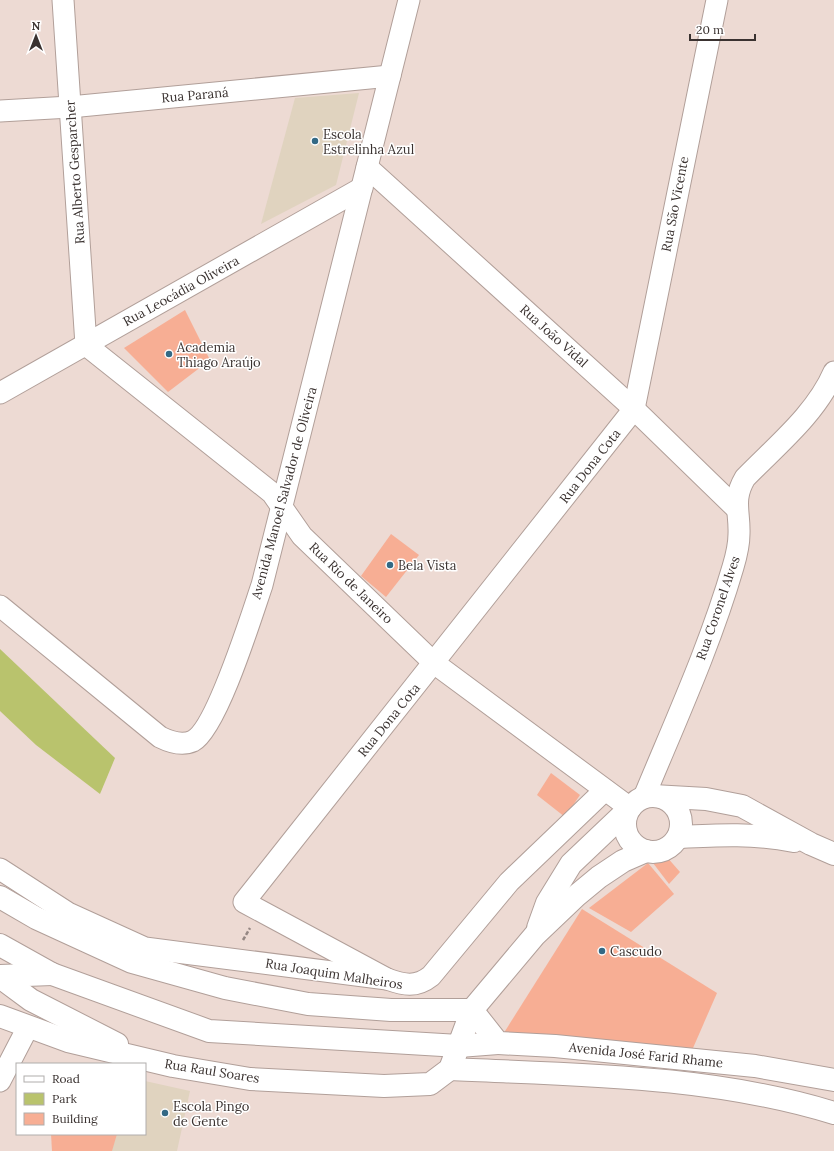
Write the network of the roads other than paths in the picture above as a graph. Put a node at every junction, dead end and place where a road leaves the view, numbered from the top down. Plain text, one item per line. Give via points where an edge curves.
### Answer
1 (63, 0) edge
2 (409, 0) edge
3 (717, 0) edge
4 (390, 76) junction
5 (70, 107) junction
6 (0, 111) edge
7 (367, 167) junction
8 (362, 188) junction
9 (86, 345) junction
10 (834, 372) edge
11 (0, 393) edge
12 (634, 409) junction
13 (282, 507) junction
14 (737, 509) junction
15 (0, 606) edge
16 (434, 663) junction
17 (605, 790) junction
18 (642, 801) junction
19 (678, 837) junction
20 (811, 844) junction
21 (646, 851) junction
22 (834, 854) edge
23 (0, 869) edge
24 (0, 897) edge
25 (535, 935) junction
26 (0, 945) edge
27 (52, 974) junction
28 (0, 977) edge
29 (387, 979) junction
30 (472, 1010) junction
31 (0, 1016) edge
32 (28, 1028) junction
33 (498, 1043) junction
34 (459, 1046) junction
35 (147, 1060) junction
36 (450, 1069) junction
37 (834, 1080) edge
38 (0, 1081) edge
39 (834, 1113) edge

1 - 5 street, Rua Alberto Gesparcher
2 - 4 street, Avenida Manoel Salvador de Oliveira
3 - 12 street, Rua São Vicente
4 - 5 street, Rua Paraná
4 - 7 street, Avenida Manoel Salvador de Oliveira
5 - 6 street, Rua Paraná
5 - 9 street, Rua Alberto Gesparcher
7 - 8 street, Avenida Manoel Salvador de Oliveira
7 - 12 street, Rua João Vidal
8 - 9 street, Rua Leocádia Oliveira
8 - 13 street, Avenida Manoel Salvador de Oliveira
9 - 11 street, Rua Leocádia Oliveira
9 - 13 street, Rua Rio de Janeiro via 272,493
10 - 14 street, Rua Coronel Alves via 824,392 806,415 745,478 738,493
12 - 14 street, Rua João Vidal
12 - 16 street, Rua Dona Cota
13 - 15 street, Avenida Manoel Salvador de Oliveira via 262,585 230,677 202,731 193,741 169,742 160,737
13 - 16 street, Rua Rio de Janeiro via 302,536
14 - 18 street, Rua Coronel Alves via 738,546 722,605
16 - 17 street, Rua Rio de Janeiro
16 - 29 street, Rua Dona Cota via 244,902
17 - 18 street, Rua Rio de Janeiro
17 - 29 street, Rua Joaquim Malheiros via 509,882 431,976 414,985 400,984
18 - 19 street via 663,797 678,809 681,828
18 - 20 street via 706,798 742,806
18 - 21 street via 625,825 631,842
18 - 25 street via 571,864 547,903
19 - 20 street via 772,836
19 - 21 street via 673,845 665,850
20 - 22 street
21 - 25 street via 599,877
23 - 29 street, Rua Joaquim Malheiros via 68,913 145,948
24 - 30 street via 36,918 132,962 225,988 308,1004 391,1010
25 - 30 street
26 - 27 street
27 - 28 street
27 - 34 street, Avenida José Farid Rhame via 209,1031
28 - 35 street via 31,1000
30 - 33 street
30 - 34 street
31 - 32 street, Rua Raul Soares
32 - 35 street, Rua Raul Soares via 68,1041
32 - 38 street
33 - 34 street, Avenida José Farid Rhame
33 - 37 street, Avenida José Farid Rhame via 555,1046 755,1066
34 - 36 street
35 - 36 street, Rua Raul Soares via 250,1079 376,1086 430,1084
36 - 39 street via 699,1084 809,1105

